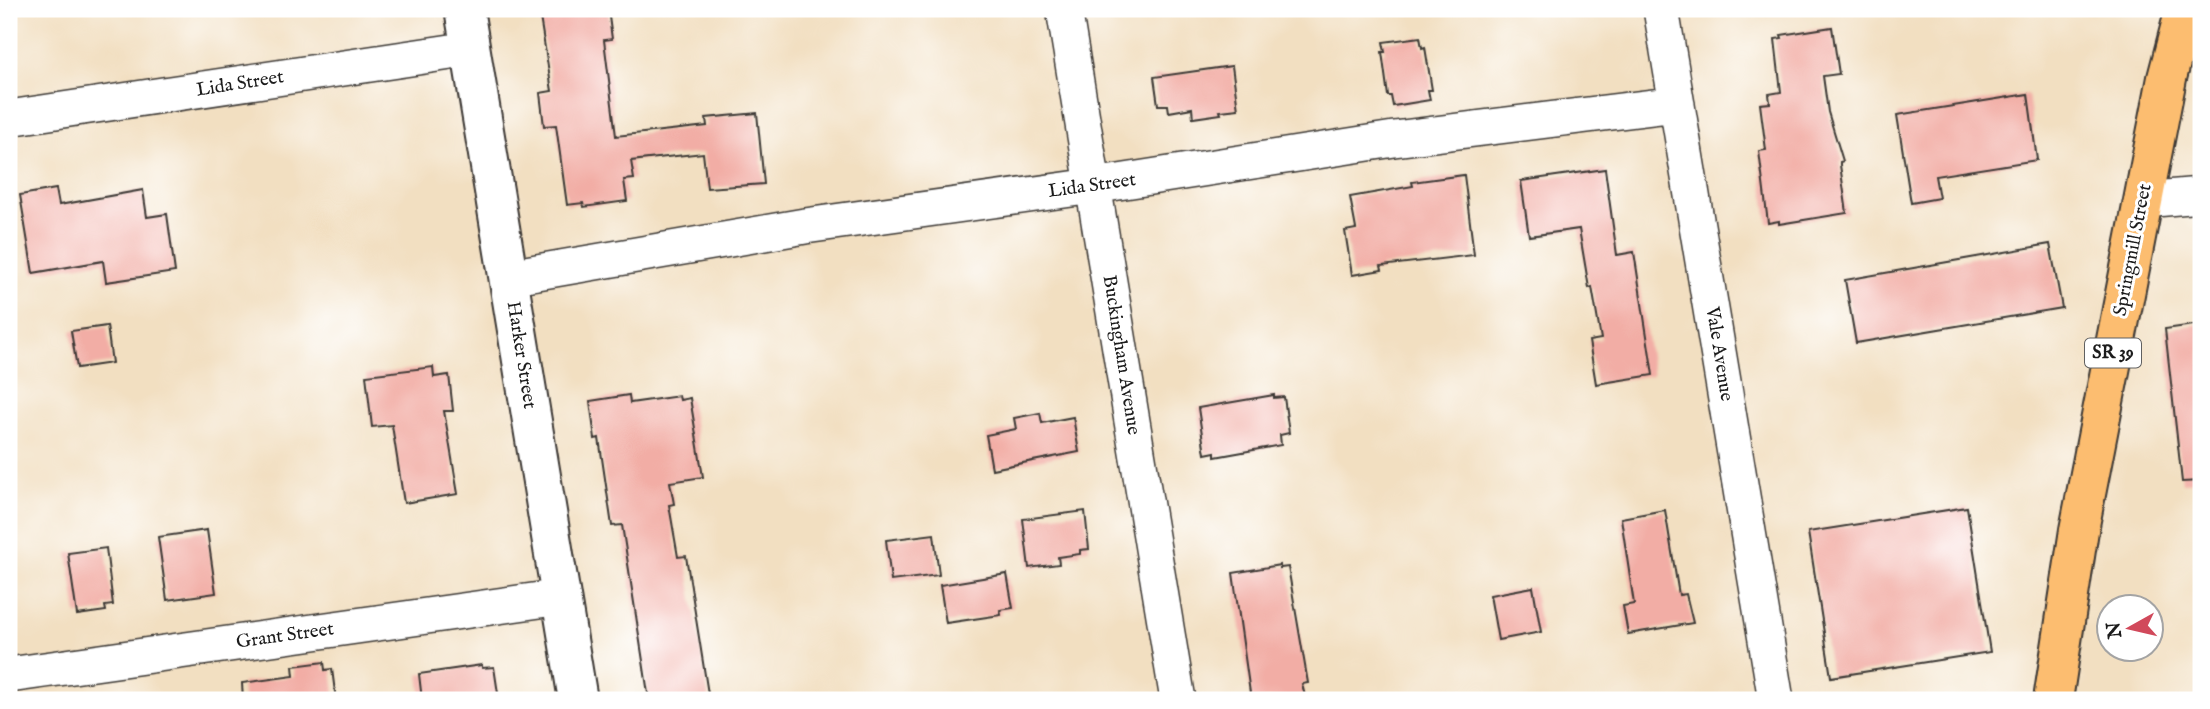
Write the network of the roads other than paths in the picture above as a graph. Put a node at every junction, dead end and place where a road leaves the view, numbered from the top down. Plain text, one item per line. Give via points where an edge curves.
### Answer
1 (464, 9) edge
2 (1064, 9) edge
3 (1661, 9) edge
4 (2185, 9) edge
5 (471, 49) junction
6 (1677, 104) junction
7 (9, 118) edge
8 (1093, 186) junction
9 (2201, 195) edge
10 (2143, 200) junction
11 (508, 277) junction
12 (561, 597) junction
13 (9, 675) edge
14 (578, 700) edge
15 (1178, 700) edge
16 (1776, 700) edge
17 (2053, 700) edge

1 - 5 street, Harker Street
2 - 8 street, Buckingham Avenue
3 - 6 street, Vale Avenue
4 - 10 main road, Springmill Street / SR 39
5 - 7 street, Lida Street
5 - 11 street, Harker Street
6 - 8 street, Lida Street via 1394,139
6 - 16 street, Vale Avenue
8 - 11 street, Lida Street via 805,226
8 - 15 street, Buckingham Avenue
9 - 10 street
10 - 17 main road, Springmill Street / SR 39 via 2079,530
11 - 12 street, Harker Street
12 - 13 street, Grant Street
12 - 14 street, Harker Street

